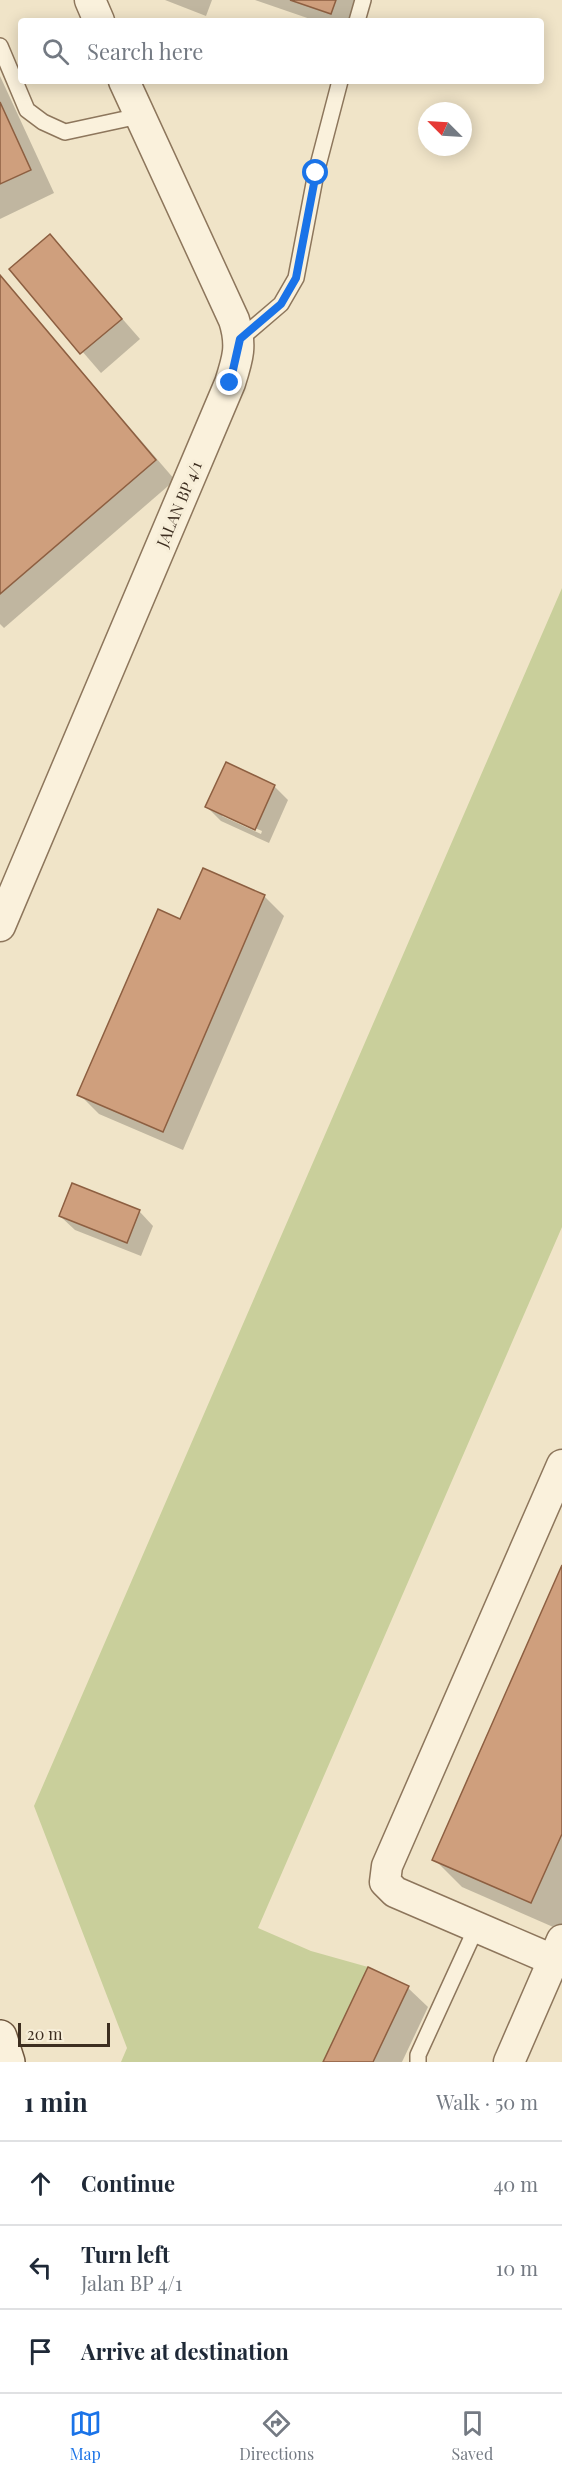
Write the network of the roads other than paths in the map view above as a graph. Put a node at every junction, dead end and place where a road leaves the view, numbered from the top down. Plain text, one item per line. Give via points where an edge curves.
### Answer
1 (90, 0) edge
2 (363, 0) edge
3 (98, 18) edge
4 (358, 18) edge
5 (0, 46) edge
6 (125, 84) edge
7 (339, 84) edge
8 (139, 116) junction
9 (240, 339) junction
10 (0, 926) edge
11 (562, 1465) edge
12 (477, 1926) junction
13 (558, 1950) edge
14 (0, 2037) edge
15 (8, 2062) edge
16 (418, 2062) edge
17 (509, 2062) edge

1 - 3 street
2 - 4 lane
5 - 8 lane via 27,110 43,122 65,132
6 - 8 street
7 - 9 lane via 316,173 296,278 281,304
8 - 9 street
9 - 10 street, JALAN BP 4/1 via 230,383
11 - 12 street via 387,1866 385,1882 395,1892
12 - 13 street
12 - 16 lane
13 - 17 street
14 - 15 main road

